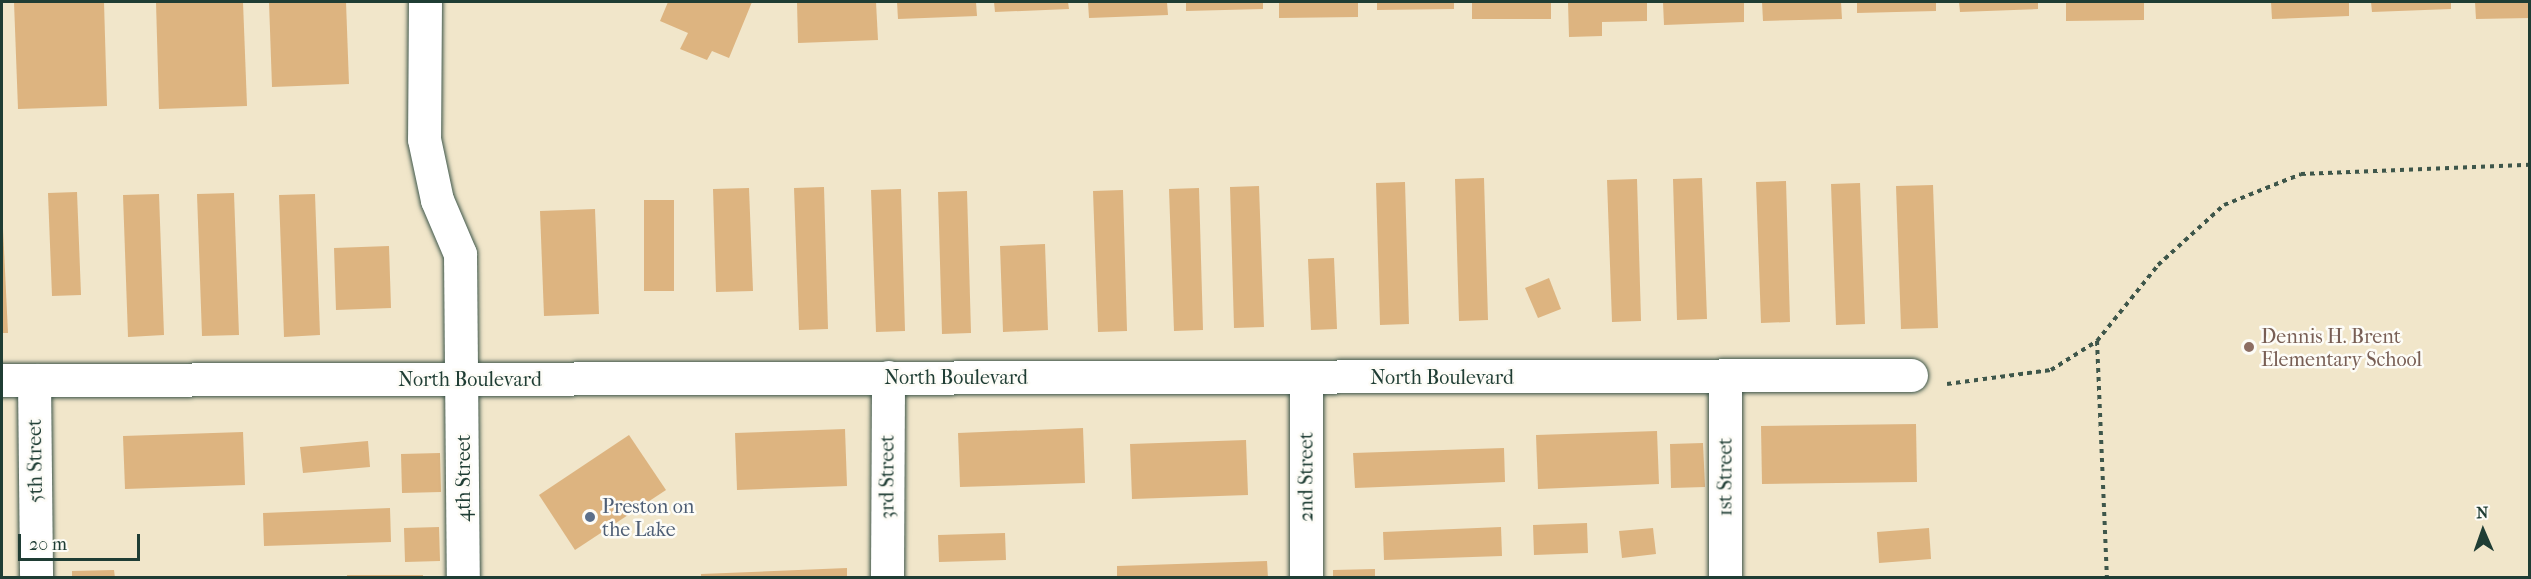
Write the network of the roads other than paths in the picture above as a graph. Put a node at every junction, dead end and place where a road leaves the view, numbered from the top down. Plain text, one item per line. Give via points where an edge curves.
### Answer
1 (425, 2) edge
2 (1911, 375) road end
3 (1725, 376) junction
4 (888, 377) junction
5 (1306, 377) junction
6 (464, 379) junction
7 (2, 380) edge
8 (34, 380) junction
9 (36, 578) edge
10 (463, 578) edge
11 (887, 578) edge
12 (1306, 578) edge
13 (1725, 578) edge

1 - 6 street, 4th Street via 424,140 437,200 460,254
2 - 3 street, North Boulevard
3 - 5 street, North Boulevard
3 - 13 street, 1st Street
4 - 5 street, North Boulevard
4 - 6 street, North Boulevard
4 - 11 street, 3rd Street
5 - 12 street, 2nd Street
6 - 8 street, North Boulevard
6 - 10 street, 4th Street
7 - 8 street, North Boulevard
8 - 9 street, 5th Street

